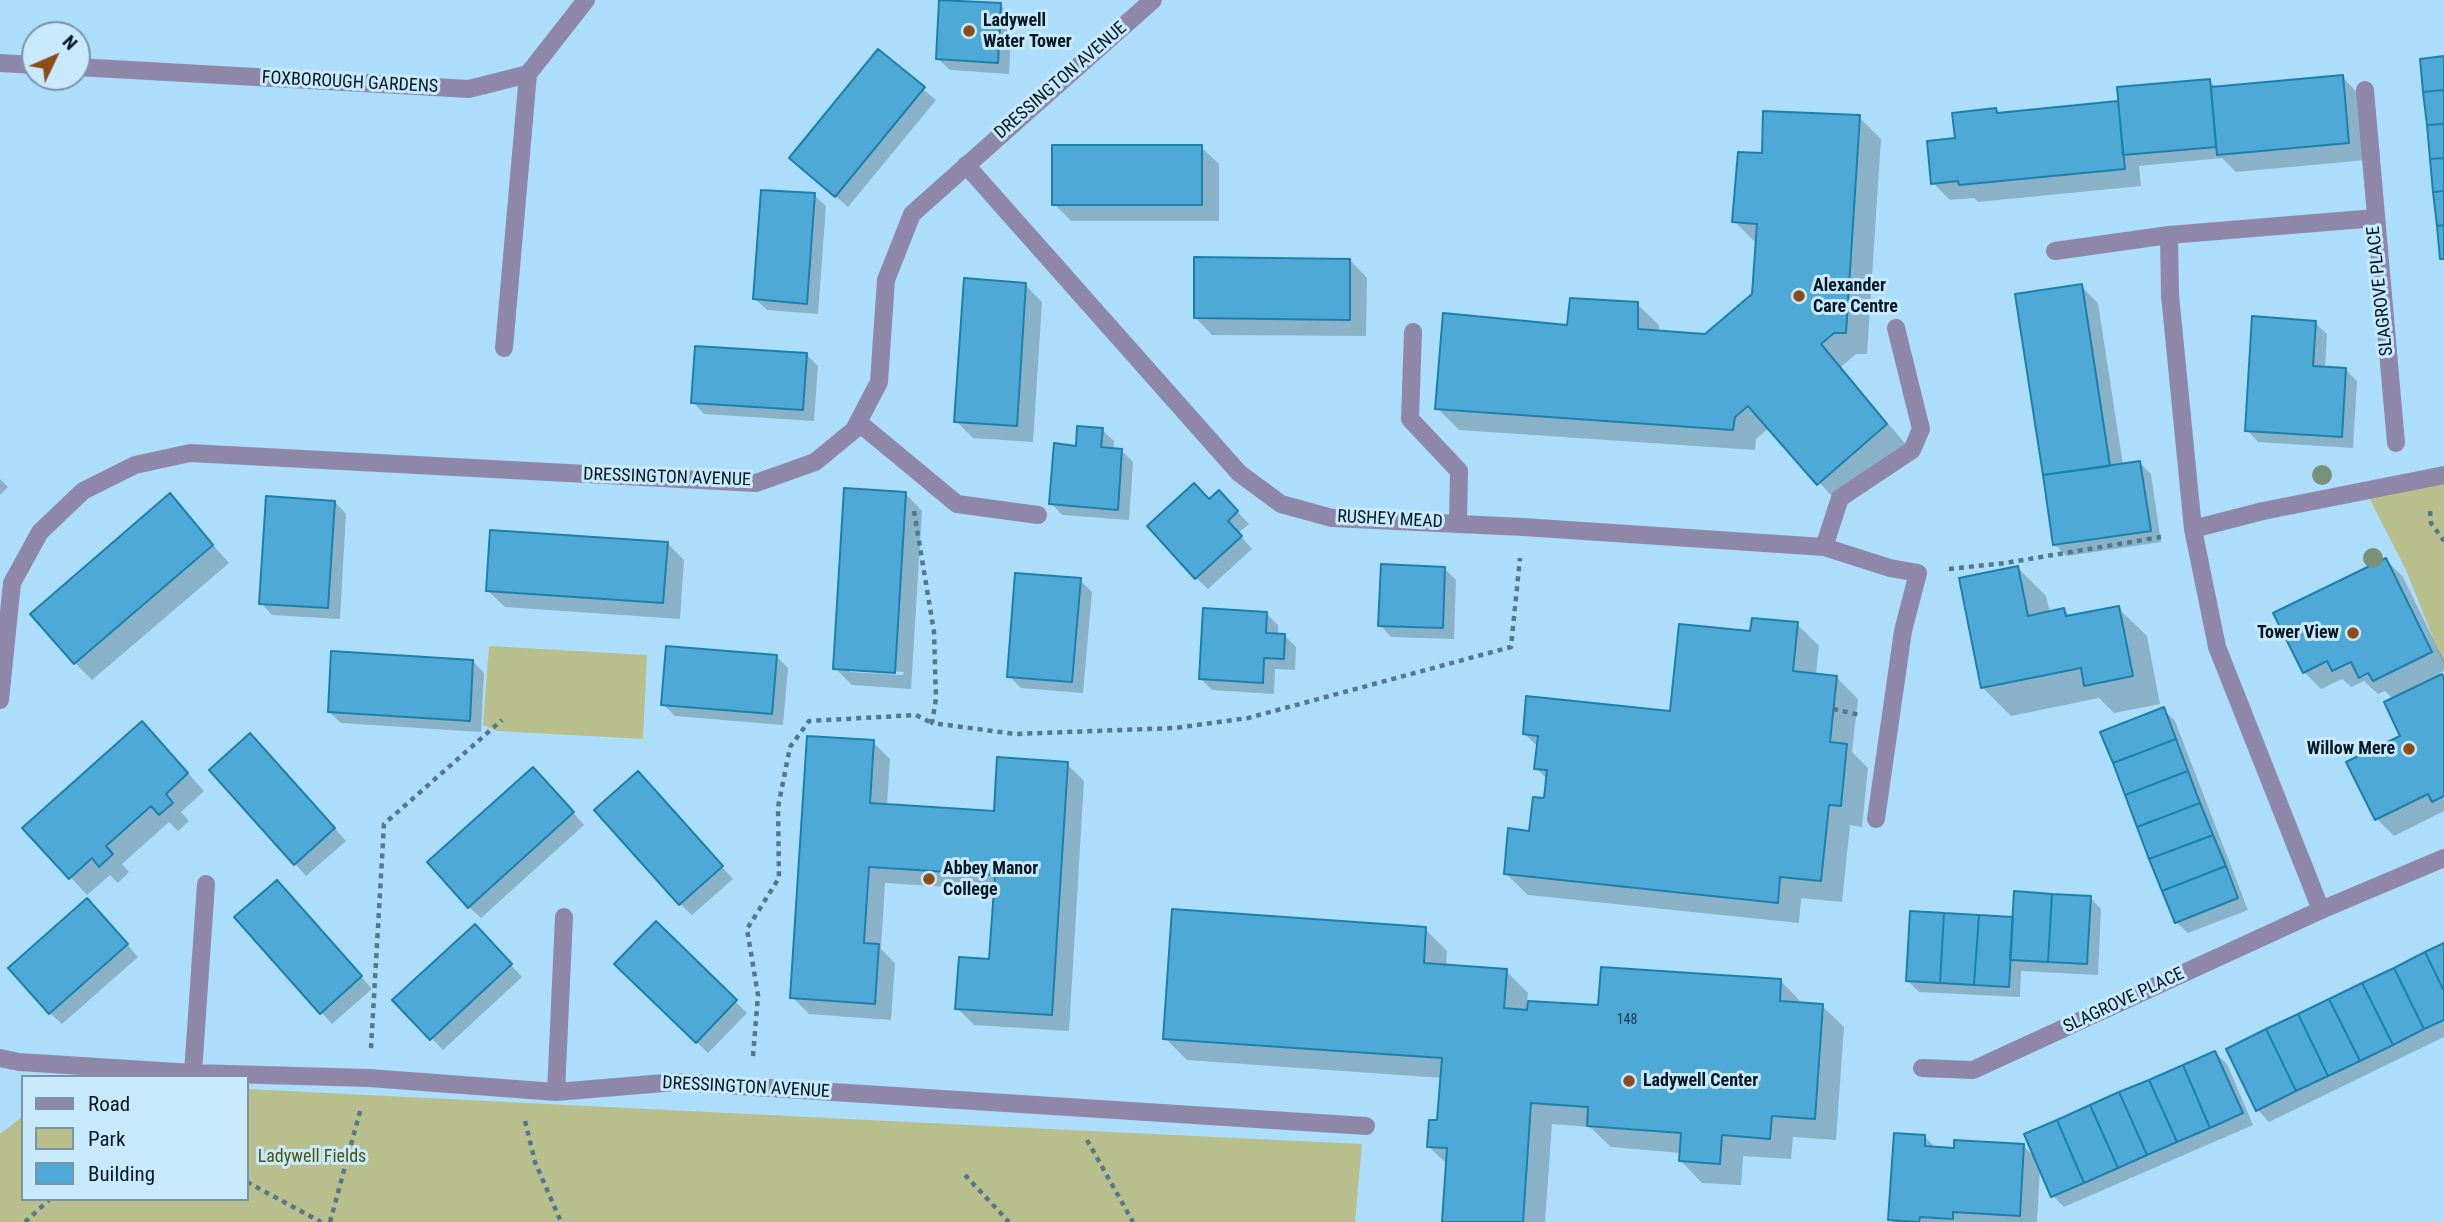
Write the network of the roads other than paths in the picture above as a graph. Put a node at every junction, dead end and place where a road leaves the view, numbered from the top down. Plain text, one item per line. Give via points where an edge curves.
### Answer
1 (586, 0) edge
2 (1153, 0) edge
3 (0, 62) edge
4 (21, 64) edge
5 (91, 68) edge
6 (527, 74) junction
7 (2365, 90) dead end
8 (966, 165) junction
9 (2376, 218) junction
10 (2169, 235) junction
11 (2055, 251) dead end
12 (1896, 328) dead end
13 (1413, 332) dead end
14 (504, 348) dead end
15 (858, 422) junction
16 (2396, 443) dead end
17 (2444, 475) edge
18 (1038, 514) dead end
19 (1458, 524) junction
20 (2193, 529) junction
21 (1824, 547) junction
22 (6, 583) edge
23 (0, 700) edge
24 (1876, 819) dead end
25 (2444, 858) edge
26 (206, 884) dead end
27 (2321, 911) junction
28 (564, 917) dead end
29 (0, 1058) edge
30 (1922, 1068) dead end
31 (193, 1073) junction
32 (556, 1092) junction
33 (1366, 1126) dead end

1 - 6 street
2 - 8 street, DRESSINGTON AVENUE
3 - 4 street
5 - 6 street, FOXBOROUGH GARDENS via 469,89
6 - 14 street
7 - 9 street
8 - 15 street, DRESSINGTON AVENUE via 912,214 886,280 879,382
8 - 19 street, RUSHEY MEAD via 1239,473 1260,489 1281,504 1332,518
9 - 10 street, SLAGROVE PLACE
9 - 16 street, SLAGROVE PLACE
10 - 11 street, SLAGROVE PLACE
10 - 20 street via 2170,295
12 - 21 street via 1921,429 1912,450 1840,498
13 - 19 street via 1410,419 1459,471
15 - 18 street via 957,504
15 - 22 street, DRESSINGTON AVENUE via 855,430 815,463 756,483 190,453 135,465 83,491 40,532
17 - 20 street via 2263,510
19 - 21 street, RUSHEY MEAD
20 - 27 street via 2217,647
21 - 24 street, RUSHEY MEAD via 1918,573 1903,631
22 - 23 street, DRESSINGTON AVENUE
25 - 27 street, SLAGROVE PLACE
26 - 31 street
27 - 30 street, SLAGROVE PLACE via 1973,1070
28 - 32 street
29 - 31 street, DRESSINGTON AVENUE
31 - 32 street, DRESSINGTON AVENUE via 369,1078
32 - 33 street, DRESSINGTON AVENUE via 676,1082

